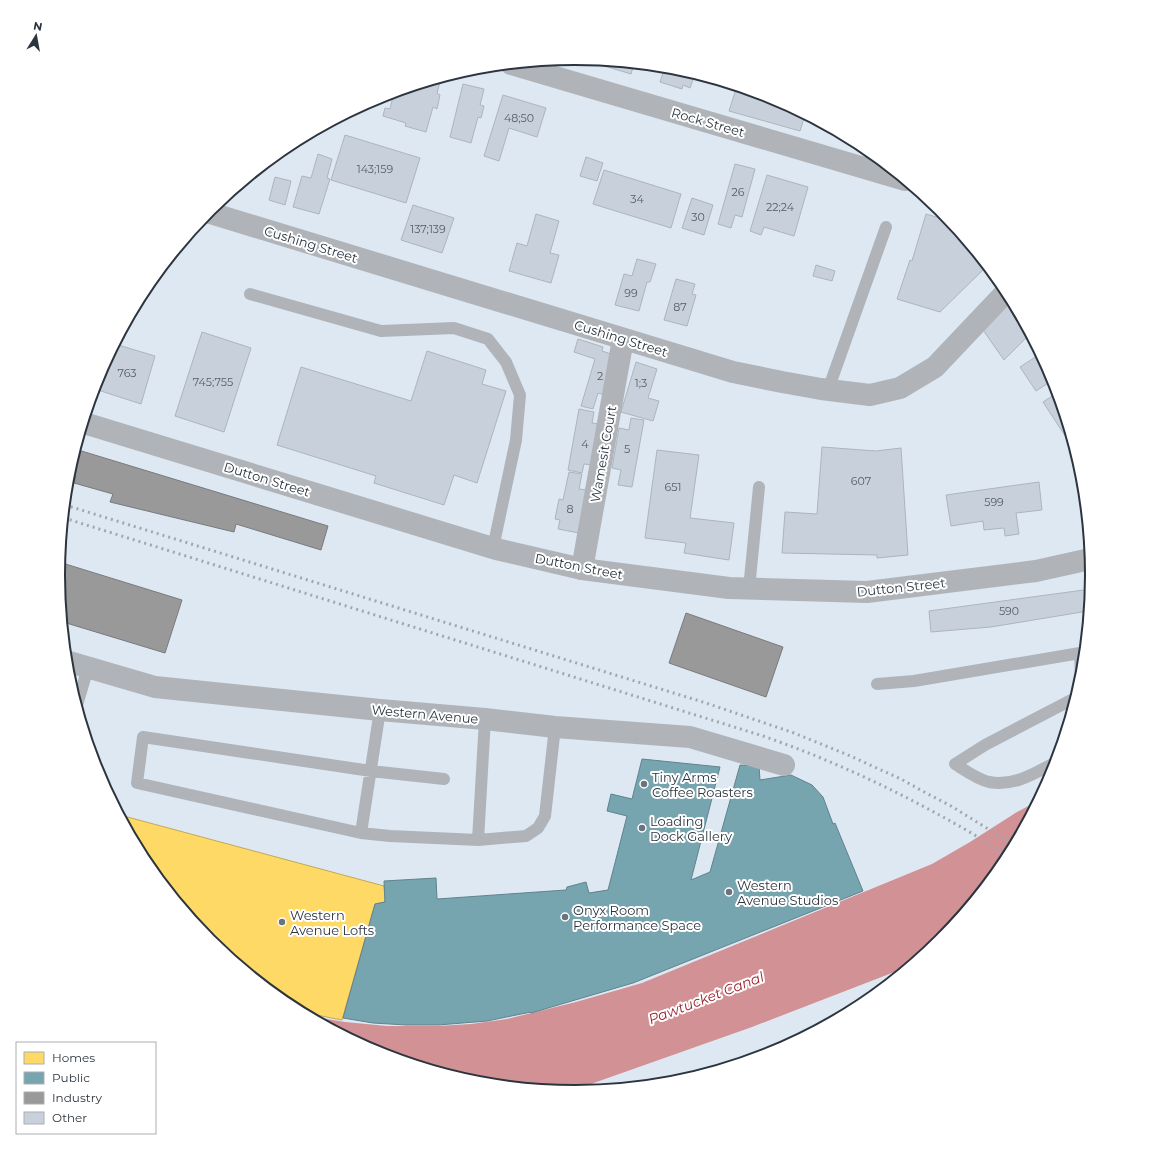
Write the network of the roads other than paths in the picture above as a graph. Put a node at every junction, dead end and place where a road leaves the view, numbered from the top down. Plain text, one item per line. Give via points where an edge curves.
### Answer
1 (523, 68) edge
2 (892, 176) edge
3 (214, 214) edge
4 (886, 227) dead end
5 (250, 294) dead end
6 (1002, 296) edge
7 (623, 339) junction
8 (828, 390) junction
9 (88, 424) edge
10 (759, 487) dead end
11 (493, 548) junction
12 (1085, 560) edge
13 (582, 569) junction
14 (749, 589) junction
15 (1079, 652) edge
16 (73, 663) edge
17 (88, 668) junction
18 (877, 684) dead end
19 (80, 696) edge
20 (1069, 701) edge
21 (380, 710) junction
22 (486, 719) junction
23 (555, 727) junction
24 (784, 765) dead end
25 (1047, 766) edge
26 (371, 771) junction
27 (444, 779) dead end
28 (361, 833) junction
29 (478, 840) junction

1 - 2 street, Rock Street
3 - 7 street, Cushing Street
4 - 8 lane
5 - 11 lane via 381,332 454,328 488,339 506,362 520,395 516,440
6 - 8 street, Cushing Street via 935,367 900,388 870,395
7 - 8 street, Cushing Street via 733,372
7 - 13 street, Wamesit Court
9 - 11 street, Dutton Street
10 - 14 lane
11 - 13 street, Dutton Street
12 - 14 street, Dutton Street via 1036,571 867,592
13 - 14 street, Dutton Street
15 - 18 lane
16 - 17 street, Western Avenue
17 - 19 lane
17 - 21 street, Western Avenue via 155,688
20 - 25 lane via 985,745 955,764 989,782 1019,781
21 - 22 street, Western Avenue
21 - 26 lane
22 - 23 street, Western Avenue
22 - 29 lane
23 - 24 street, Western Avenue via 690,737
23 - 29 lane via 545,816 538,828 526,836
26 - 27 lane
26 - 28 lane
26 - 28 lane via 143,738 137,783
28 - 29 lane

